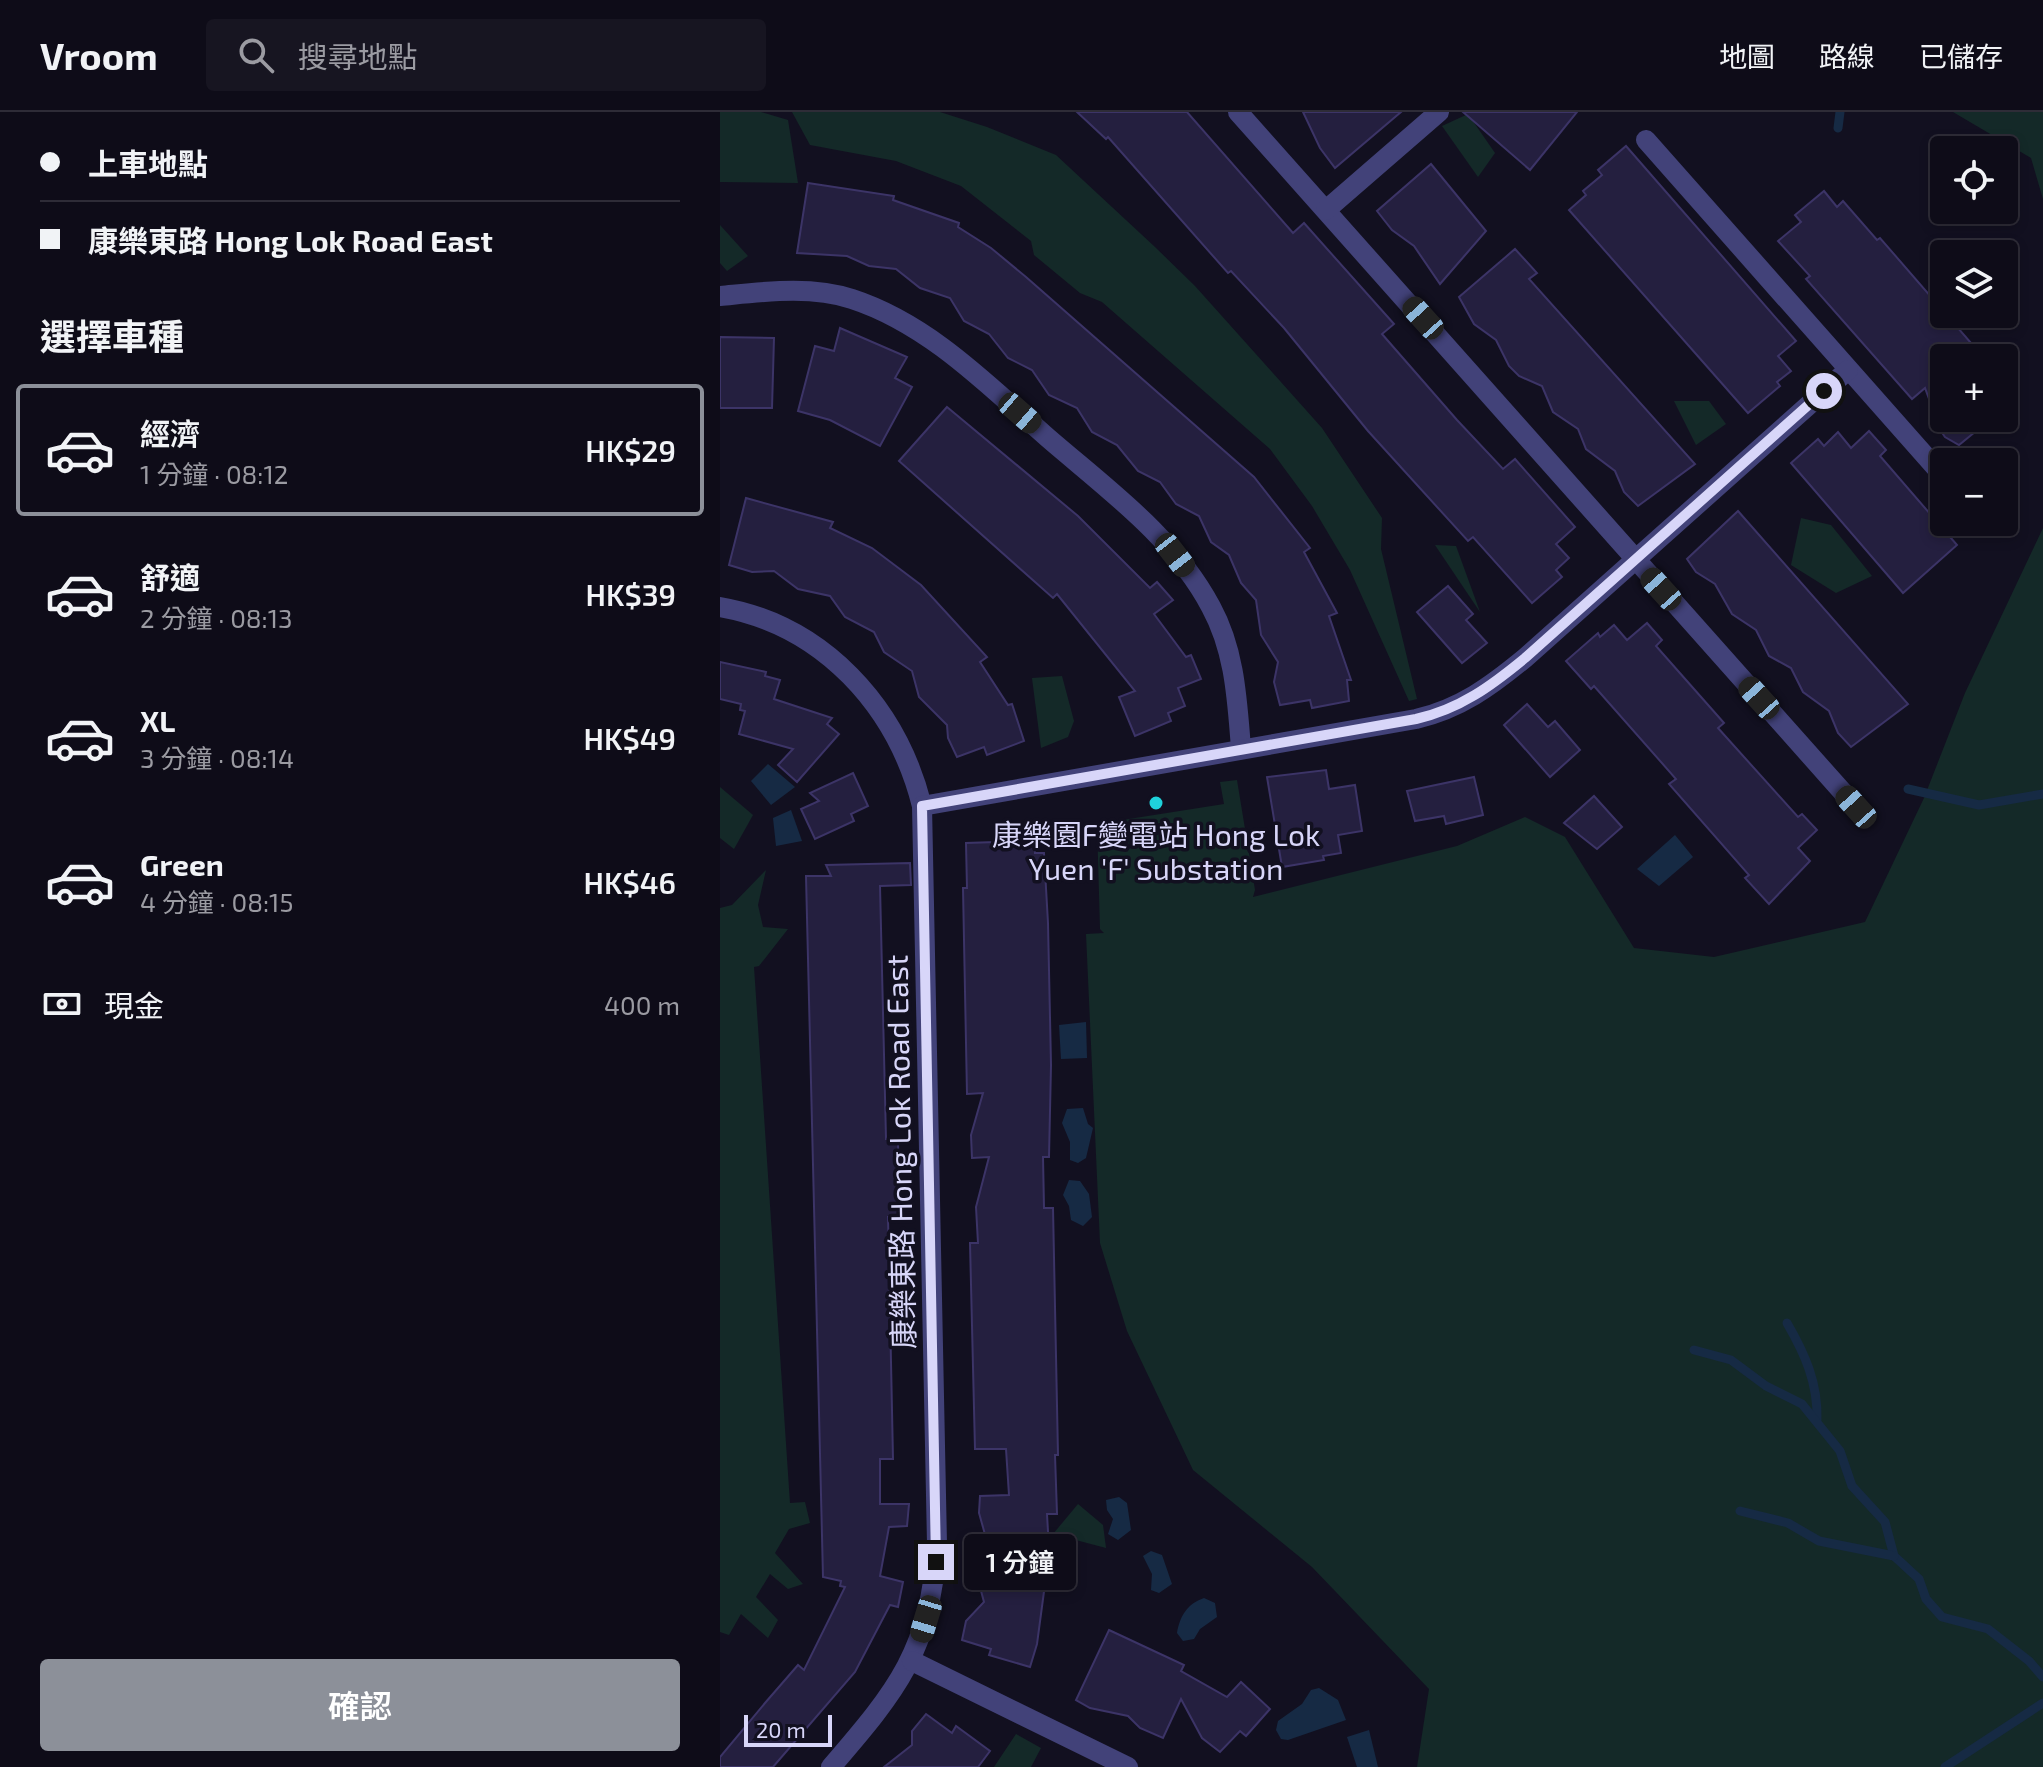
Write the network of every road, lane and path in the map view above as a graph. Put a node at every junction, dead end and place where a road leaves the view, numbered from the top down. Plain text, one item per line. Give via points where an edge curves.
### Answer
1 (1238, 112) edge
2 (1439, 112) edge
3 (1646, 140) dead end
4 (1326, 210) junction
5 (720, 296) edge
6 (1848, 370) junction
7 (1930, 461) edge
8 (1636, 561) junction
9 (720, 607) edge
10 (1241, 748) junction
11 (922, 806) junction
12 (1856, 807) dead end
13 (912, 1661) junction
14 (831, 1767) edge
15 (1128, 1767) edge

1 - 4 street
2 - 4 street
3 - 6 street
4 - 8 street
5 - 10 street via 820,293 883,310 940,346 1066,453 1159,536 1196,581 1226,642
6 - 7 street
6 - 8 street
8 - 10 street via 1490,687 1457,706 1416,719
8 - 12 street
9 - 11 street, 康樂東路 Hong Lok Road East via 804,637 842,666 897,738
10 - 11 street
11 - 13 street, 康樂東路 Hong Lok Road East via 937,1544 935,1581
13 - 14 street, 康樂東路 Hong Lok Road East
13 - 15 street

